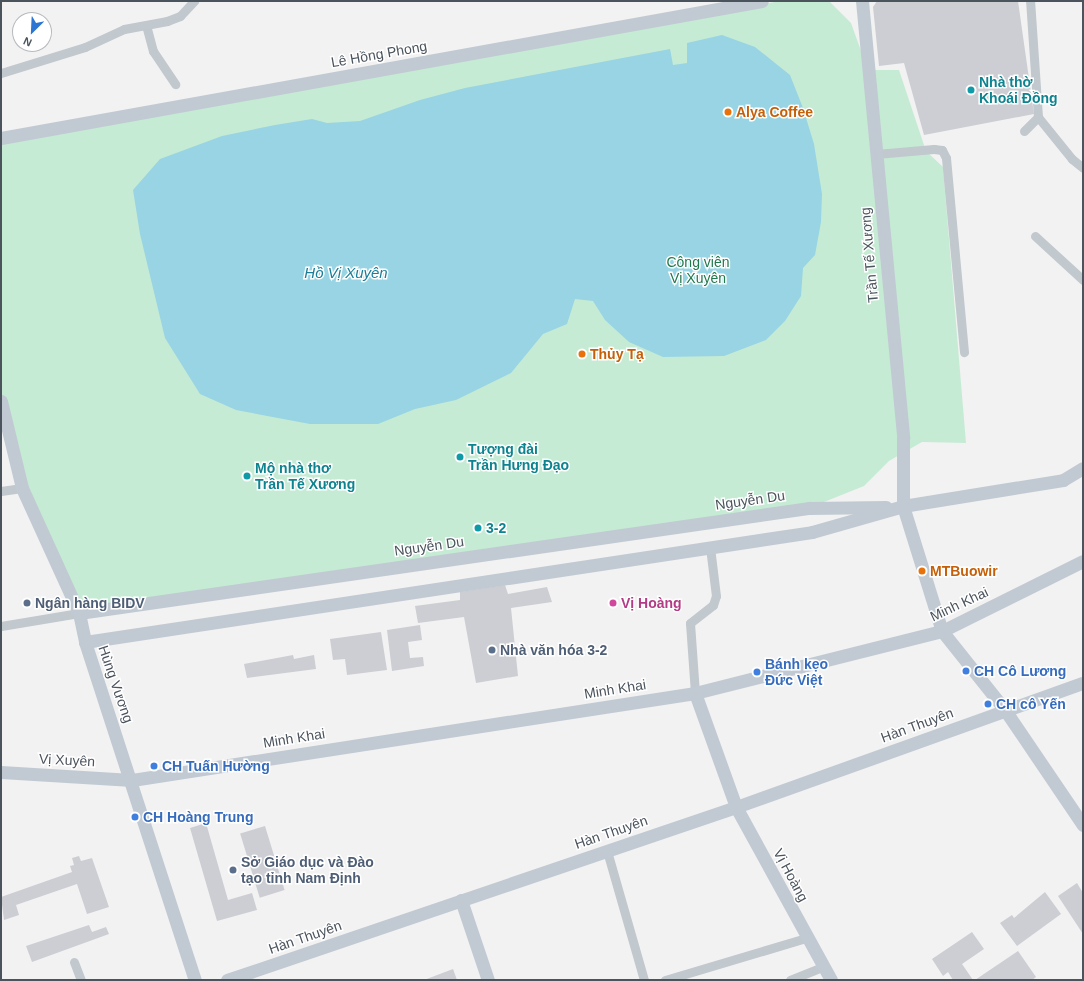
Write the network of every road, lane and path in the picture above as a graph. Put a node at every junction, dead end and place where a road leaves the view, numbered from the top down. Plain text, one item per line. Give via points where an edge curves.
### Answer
1 (194, 1) edge
2 (762, 1) edge
3 (862, 1) edge
4 (1030, 1) edge
5 (146, 25) junction
6 (1, 73) edge
7 (176, 84) dead end
8 (1038, 117) junction
9 (1024, 131) dead end
10 (1, 138) edge
11 (876, 154) junction
12 (1083, 168) edge
13 (1035, 236) dead end
14 (1083, 280) edge
15 (964, 352) dead end
16 (1, 401) edge
17 (1083, 468) edge
18 (22, 488) junction
19 (1, 490) edge
20 (903, 506) junction
21 (710, 547) junction
22 (1083, 561) edge
23 (79, 613) junction
24 (1, 626) edge
25 (942, 632) junction
26 (85, 642) junction
27 (1083, 683) edge
28 (695, 693) junction
29 (1005, 710) junction
30 (1, 772) edge
31 (132, 780) junction
32 (736, 807) junction
33 (1083, 825) edge
34 (607, 851) junction
35 (461, 900) junction
36 (806, 938) junction
37 (74, 962) dead end
38 (822, 967) junction
39 (81, 980) edge
40 (195, 980) edge
41 (227, 980) edge
42 (488, 980) edge
43 (644, 980) edge
44 (665, 980) edge
45 (790, 980) edge
46 (831, 980) edge

1 - 5 street via 180,16
2 - 10 street, Lê Hồng Phong
3 - 11 street, Trần Tế Xương
4 - 8 street
5 - 6 street via 124,29 85,47
5 - 7 street via 153,51
8 - 9 street
8 - 12 street via 1072,159
11 - 15 street via 934,148 942,150 946,158
11 - 20 street, Trần Tế Xương via 903,438
13 - 14 street
16 - 18 street, Hùng Vương
17 - 20 street, Nguyễn Du via 1063,480
18 - 19 street
18 - 23 street, Hùng Vương
20 - 21 street, Nguyễn Du via 812,532
20 - 23 street, Nguyễn Du via 809,508
20 - 25 street, Trần Tế Xương
21 - 26 street, Nguyễn Du
21 - 28 street via 716,596 713,605 690,623
22 - 25 street, Minh Khai
23 - 24 street
23 - 26 street, Hùng Vương
25 - 28 street, Minh Khai
25 - 29 street
26 - 31 street, Hùng Vương
27 - 29 street, Hàn Thuyên
28 - 31 street, Minh Khai
28 - 32 street, Vị Hoàng
29 - 32 street, Hàn Thuyên
29 - 33 street
30 - 31 street, Vị Xuyên
31 - 40 street, Hùng Vương
32 - 34 street, Hàn Thuyên
32 - 36 street, Vị Hoàng
34 - 35 street, Hàn Thuyên
34 - 43 street
35 - 41 street, Hàn Thuyên
35 - 42 street
36 - 38 street, Vị Hoàng
36 - 44 street
37 - 39 street
38 - 45 street
38 - 46 street, Vị Hoàng

